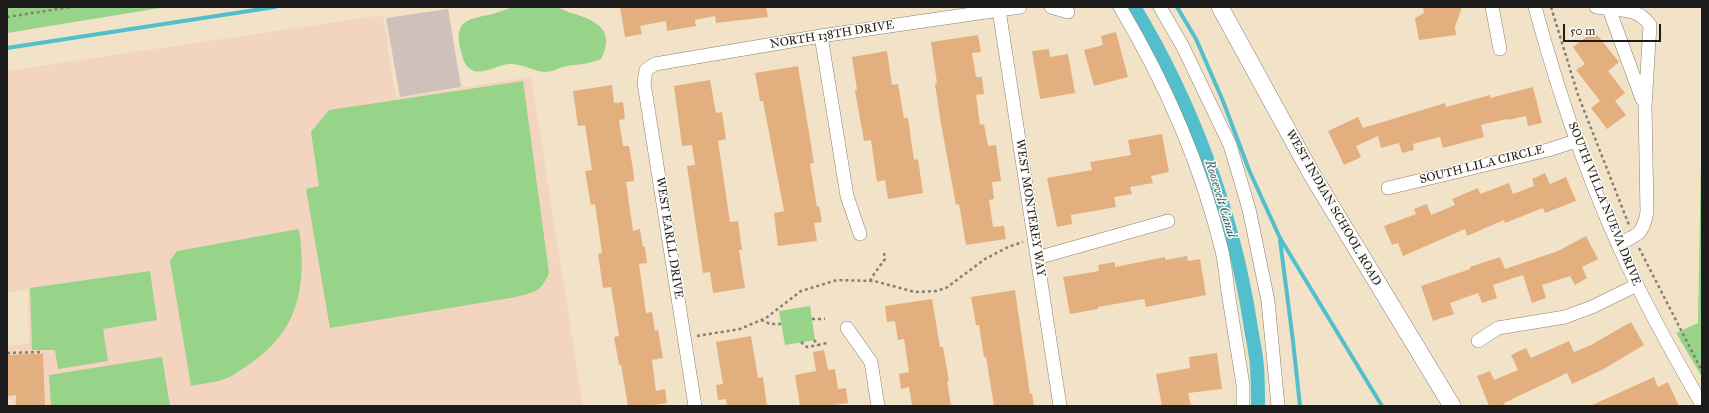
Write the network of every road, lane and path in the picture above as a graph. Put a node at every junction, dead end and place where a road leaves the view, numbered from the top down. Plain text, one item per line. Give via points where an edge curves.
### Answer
1 (71, 7) edge
2 (1020, 7) edge
3 (1051, 7) edge
4 (1120, 7) edge
5 (1160, 7) edge
6 (1220, 7) edge
7 (1492, 7) edge
8 (1535, 7) edge
9 (1551, 7) edge
10 (1602, 8) edge
11 (999, 10) junction
12 (1068, 12) dead end
13 (7, 17) edge
14 (821, 36) junction
15 (1500, 49) dead end
16 (646, 70) joint
17 (1645, 106) junction
18 (1576, 141) junction
19 (1388, 188) dead end
20 (1168, 221) dead end
21 (860, 234) dead end
22 (1634, 237) junction
23 (1022, 242) dead end
24 (1618, 244) junction
25 (884, 254) dead end
26 (1037, 258) junction
27 (870, 281) junction
28 (1637, 286) junction
29 (812, 319) dead end
30 (761, 320) junction
31 (825, 320) dead end
32 (781, 324) dead end
33 (847, 328) dead end
34 (697, 336) dead end
35 (814, 340) dead end
36 (1478, 341) dead end
37 (801, 342) dead end
38 (827, 343) dead end
39 (818, 345) junction
40 (43, 352) dead end
41 (7, 353) edge
42 (1702, 371) edge
43 (1702, 405) edge
44 (695, 406) edge
45 (878, 406) edge
46 (1060, 406) edge
47 (1243, 406) edge
48 (1278, 406) edge
49 (1452, 406) edge

1 - 13 path
2 - 11 street, NORTH 138TH DRIVE
3 - 12 street
4 - 47 street via 1150,59 1171,104 1210,206 1221,248
5 - 48 street via 1183,47 1230,145 1249,210 1268,301
6 - 49 main road, WEST INDIAN SCHOOL ROAD via 1311,172
7 - 15 street
8 - 18 street, SOUTH VILLA NUEVA DRIVE via 1553,74
9 - 22 path via 1578,95
10 - 17 street
10 - 17 street via 1635,12 1644,17 1650,25
11 - 14 street, NORTH 138TH DRIVE
11 - 26 street, WEST MONTEREY WAY
14 - 16 street, NORTH 138TH DRIVE via 655,64
14 - 21 street via 847,196
16 - 44 street, WEST EARLL DRIVE via 644,83
17 - 22 street via 1647,212 1641,231
18 - 19 street, SOUTH LILA CIRCLE
18 - 24 street, SOUTH VILLA NUEVA DRIVE
20 - 26 street
22 - 24 street
22 - 42 path
23 - 27 path via 994,253 954,283 941,289 915,292
24 - 28 street, SOUTH VILLA NUEVA DRIVE
25 - 27 path via 885,259
26 - 46 street, WEST MONTEREY WAY
27 - 30 path via 837,280 812,287 801,291
28 - 36 street via 1564,317 1498,328
28 - 43 street, SOUTH VILLA NUEVA DRIVE
29 - 31 path
30 - 32 path via 770,324
30 - 34 path via 740,329
33 - 45 street via 871,362
35 - 39 path
37 - 39 path via 807,348
38 - 39 path
40 - 41 path

